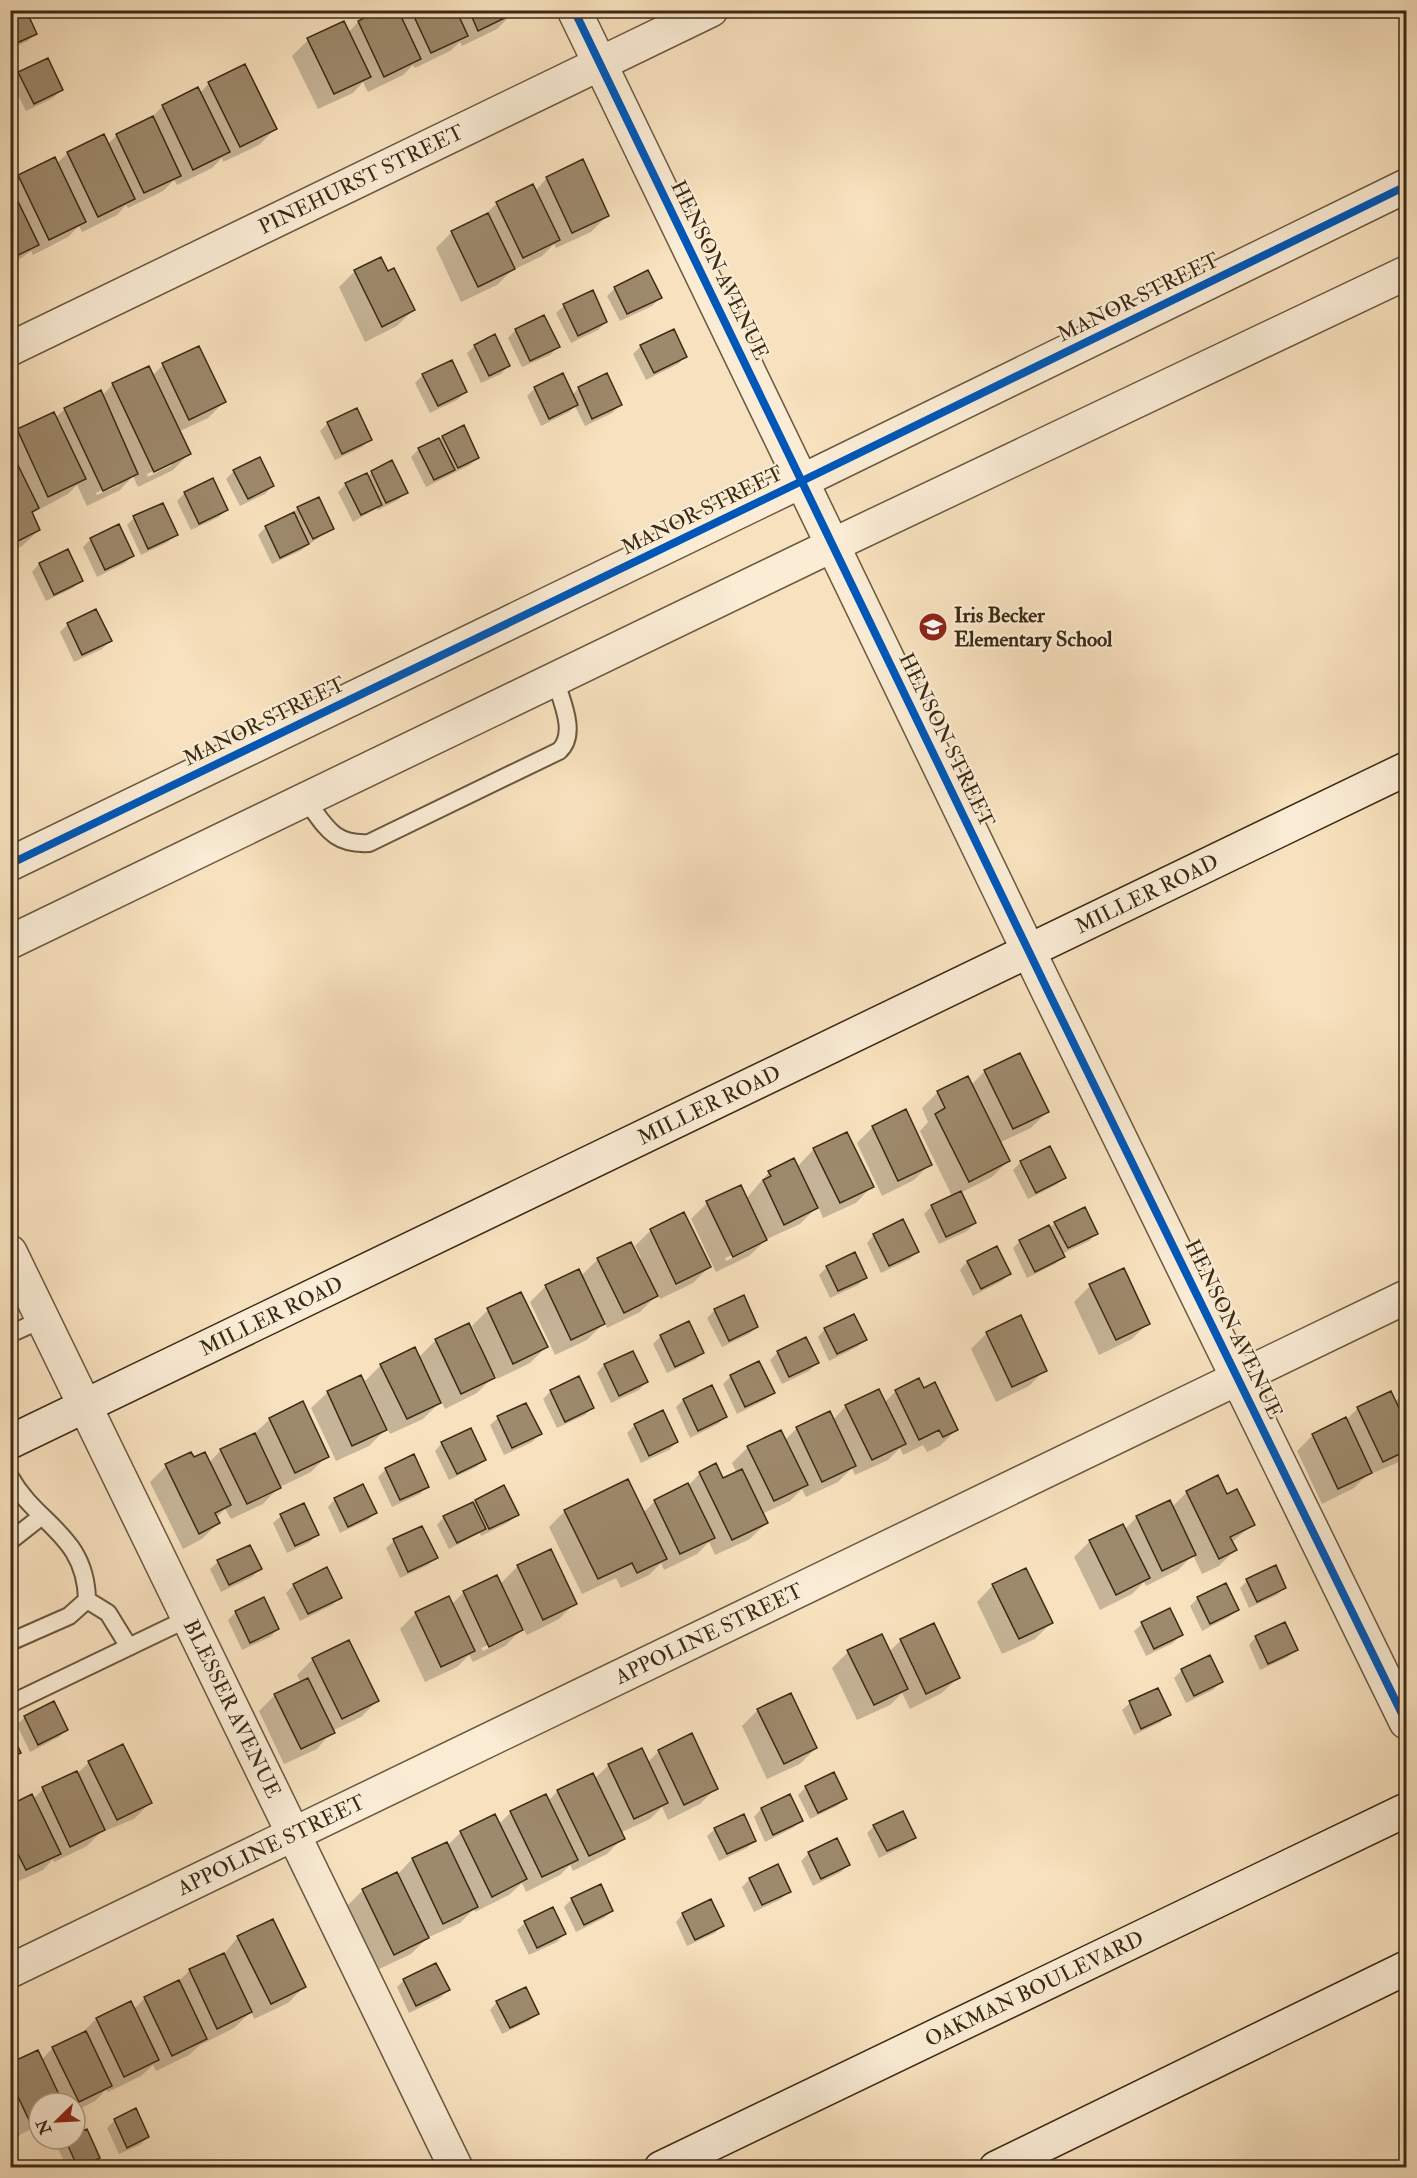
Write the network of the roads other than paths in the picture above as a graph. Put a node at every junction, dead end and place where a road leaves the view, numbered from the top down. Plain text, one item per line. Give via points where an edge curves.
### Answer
1 (574, 10) edge
2 (711, 10) edge
3 (600, 64) junction
4 (1407, 186) edge
5 (1407, 273) edge
6 (10, 349) edge
7 (802, 481) junction
8 (833, 545) junction
9 (555, 679) junction
10 (1407, 769) edge
11 (305, 799) junction
12 (10, 864) edge
13 (10, 942) edge
14 (1030, 951) junction
15 (10, 1252) edge
16 (1407, 1297) edge
17 (43, 1319) junction
18 (10, 1334) edge
19 (1238, 1378) junction
20 (86, 1406) junction
21 (10, 1442) edge
22 (10, 1477) edge
23 (42, 1516) junction
24 (10, 1541) edge
25 (87, 1600) junction
26 (189, 1618) junction
27 (10, 1642) edge
28 (129, 1647) junction
29 (10, 1704) edge
30 (1407, 1722) edge
31 (1407, 1810) edge
32 (294, 1833) junction
33 (1407, 1968) edge
34 (10, 1971) edge
35 (456, 2168) edge
36 (661, 2168) edge
37 (996, 2168) edge

1 - 3 street, HENSON AVENUE
2 - 3 street, PINEHURST STREET
3 - 6 street, PINEHURST STREET
3 - 7 street, HENSON AVENUE
4 - 7 street, MANOR STREET
5 - 8 street
7 - 8 street, HENSON AVENUE
7 - 12 street, MANOR STREET
8 - 9 street
8 - 14 street, HENSON STREET
9 - 11 street
9 - 11 lane via 568,730 566,745 369,843 350,844 334,837
10 - 14 street, MILLER ROAD
11 - 13 street
14 - 19 street, HENSON AVENUE
14 - 20 street, MILLER ROAD
15 - 17 street, BLESSER AVENUE
16 - 19 street, APPOLINE STREET
17 - 18 lane
17 - 20 street, BLESSER AVENUE
19 - 30 street, HENSON AVENUE
19 - 32 street, APPOLINE STREET
20 - 21 street, MILLER ROAD
20 - 26 street, BLESSER AVENUE
22 - 23 lane
23 - 24 lane
23 - 25 lane via 70,1544 86,1580
25 - 27 lane via 69,1616
25 - 28 lane via 108,1613
26 - 28 lane
26 - 32 street, BLESSER AVENUE
28 - 29 lane
31 - 36 street, OAKMAN BOULEVARD
32 - 34 street, APPOLINE STREET
32 - 35 street, BLESSER AVENUE
33 - 37 street

